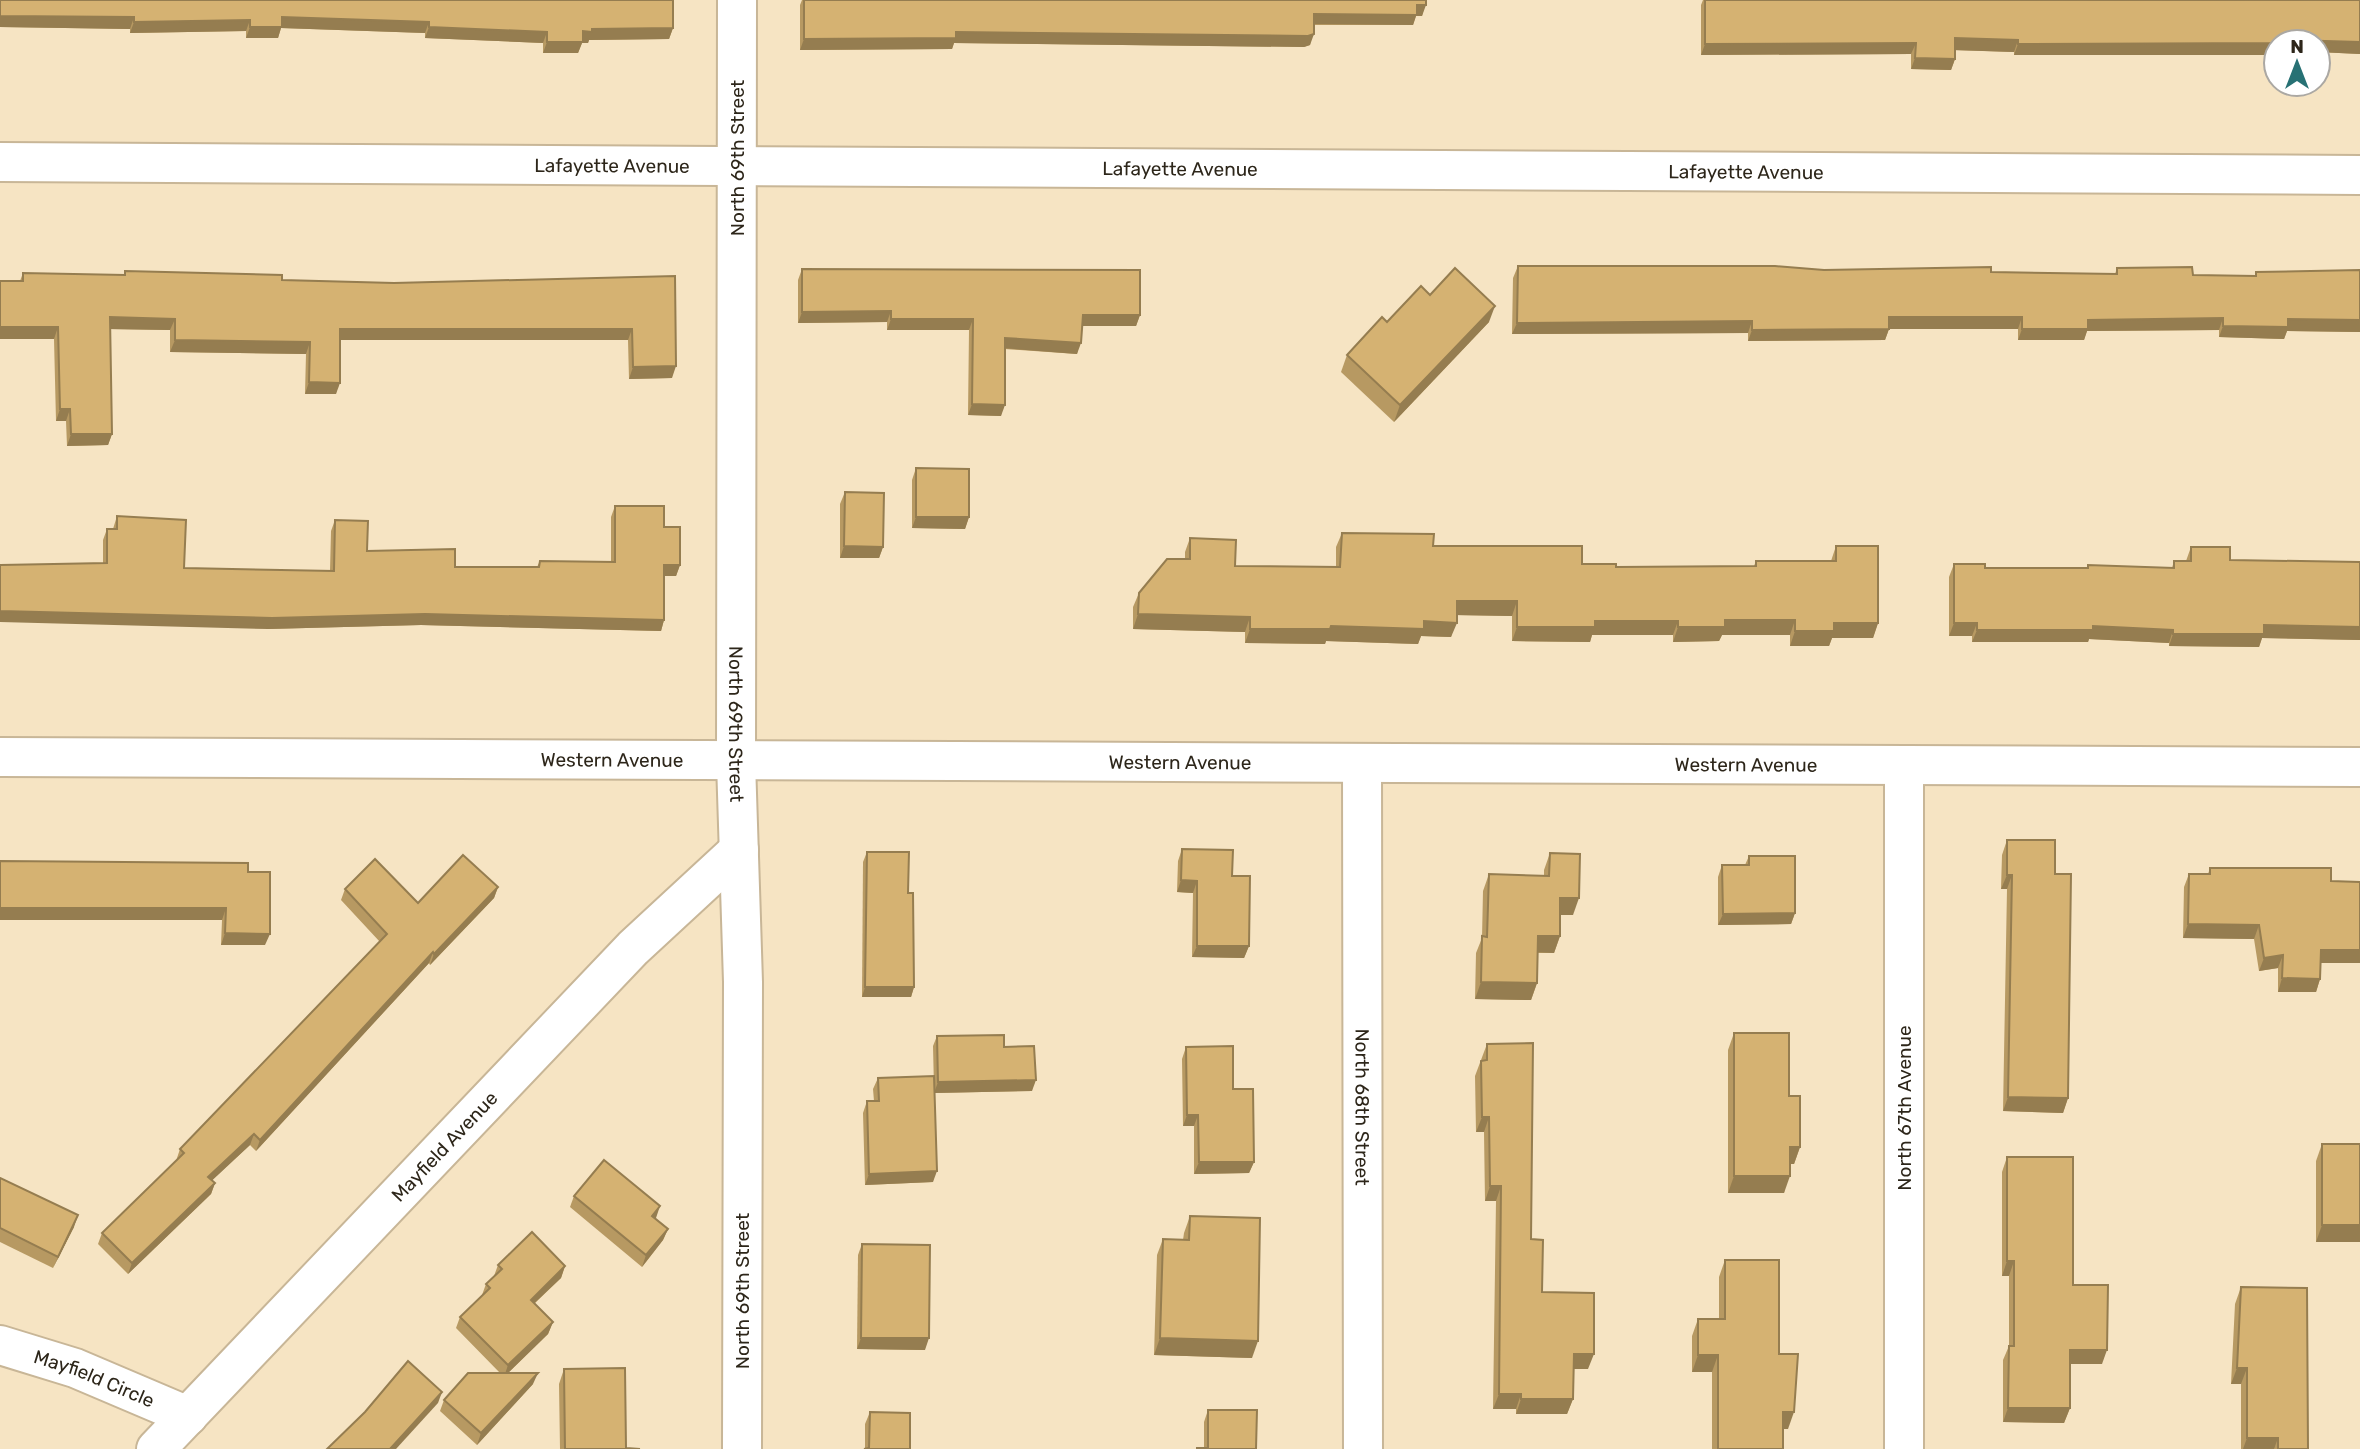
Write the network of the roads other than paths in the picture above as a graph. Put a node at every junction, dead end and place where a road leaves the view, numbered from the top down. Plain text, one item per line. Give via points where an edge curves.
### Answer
1 (737, 0) edge
2 (0, 162) edge
3 (737, 167) junction
4 (2360, 175) edge
5 (0, 757) edge
6 (736, 762) junction
7 (1362, 764) junction
8 (1904, 767) junction
9 (2360, 767) edge
10 (739, 850) junction
11 (0, 1345) edge
12 (188, 1416) junction
13 (156, 1449) edge
14 (742, 1449) edge
15 (1363, 1449) edge
16 (1904, 1449) edge

1 - 3 street, North 69th Street
2 - 3 street, Lafayette Avenue
3 - 4 street, Lafayette Avenue
3 - 6 street, North 69th Street
5 - 6 street, Western Avenue
6 - 7 street, Western Avenue
6 - 10 street, North 69th Street
7 - 8 street, Western Avenue
7 - 15 street, North 68th Street
8 - 9 street, Western Avenue
8 - 16 street, North 67th Avenue
10 - 12 street, Mayfield Avenue via 634,948
10 - 14 street, North 69th Street
11 - 12 street, Mayfield Circle via 75,1368
12 - 13 street, Mayfield Avenue

